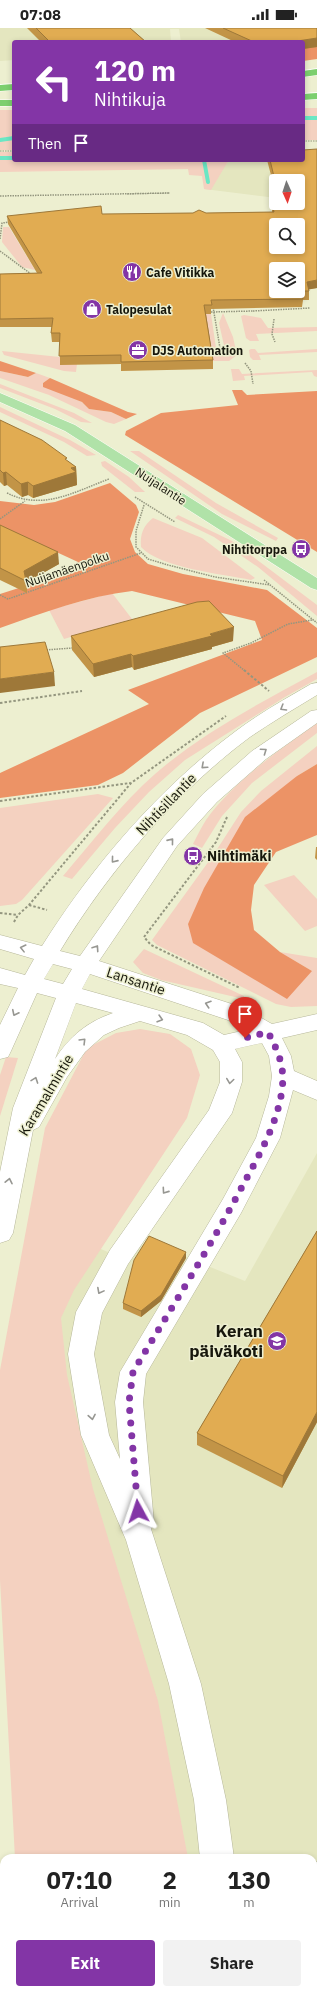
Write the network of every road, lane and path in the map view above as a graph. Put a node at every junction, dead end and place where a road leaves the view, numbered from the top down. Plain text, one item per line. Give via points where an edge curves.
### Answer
1 (317, 72) edge
2 (305, 74) edge
3 (12, 87) edge
4 (0, 88) edge
5 (0, 92) edge
6 (12, 92) edge
7 (317, 96) edge
8 (305, 97) edge
9 (0, 102) edge
10 (12, 103) edge
11 (305, 106) edge
12 (317, 106) edge
13 (305, 141) edge
14 (317, 141) edge
15 (0, 151) edge
16 (12, 151) edge
17 (170, 193) dead end
18 (0, 196) edge
19 (10, 222) edge
20 (0, 239) edge
21 (0, 250) edge
22 (35, 274) edge
23 (218, 305) edge
24 (310, 308) dead end
25 (211, 312) edge
26 (274, 318) dead end
27 (275, 342) dead end
28 (210, 349) edge
29 (245, 363) dead end
30 (253, 384) dead end
31 (0, 397) edge
32 (111, 478) dead end
33 (7, 493) dead end
34 (25, 501) junction
35 (144, 504) dead end
36 (0, 519) edge
37 (141, 553) junction
38 (271, 585) dead end
39 (317, 585) edge
40 (0, 595) edge
41 (312, 619) dead end
42 (77, 646) edge
43 (38, 650) edge
44 (317, 688) edge
45 (82, 691) dead end
46 (269, 691) dead end
47 (0, 703) edge
48 (317, 715) edge
49 (131, 783) dead end
50 (0, 801) edge
51 (228, 815) dead end
52 (0, 913) edge
53 (18, 915) dead end
54 (0, 942) edge
55 (46, 954) junction
56 (84, 966) junction
57 (0, 976) edge
58 (30, 982) junction
59 (244, 990) dead end
60 (68, 993) junction
61 (139, 1013) junction
62 (317, 1022) edge
63 (268, 1032) junction
64 (221, 1044) junction
65 (0, 1051) edge
66 (283, 1076) junction
67 (317, 1091) edge
68 (17, 1145) junction
69 (0, 1233) edge
70 (140, 1540) junction
71 (217, 1854) edge

1 - 2 highway
3 - 4 highway
5 - 6 highway
7 - 8 highway
9 - 10 highway
11 - 12 highway
13 - 14 path
15 - 16 path
17 - 18 path
19 - 20 path via 2,223
21 - 22 path via 25,272
23 - 28 path via 213,307 220,348
24 - 25 path, bridge
26 - 27 path via 272,334
29 - 30 path via 252,371
31 - 39 main road, Nuijalantie via 70,428
32 - 34 path via 47,500
33 - 34 path
34 - 36 path
35 - 37 path via 136,531 136,547
37 - 38 path via 148,559 215,577
37 - 40 path, Nuijamäenpolku via 8,599
41 - 46 path via 288,624 251,643 223,653
42 - 43 path via 72,649
44 -> 55 street, Nihtisillantie via 234,741 184,784 94,884
45 - 47 path
56 -> 48 street, Nihtisillantie via 170,842 210,798 259,754
49 - 50 path
51 - 59 path via 216,842 144,937 151,945
52 - 53 path
55 -> 54 street, Lansantie
55 - 56 street, Lansantie
55 - 58 street
56 - 60 street, Nihtisillantie
63 -> 56 street, Lansantie via 236,1014 117,974
57 - 58 street, Lansantie
58 - 60 street, Lansantie
58 -> 65 street
60 - 61 street, Lansantie
68 -> 60 street, Karamalmintie via 25,1108
61 -> 64 street, Lansantie via 195,1029
68 -> 61 street, Karamalmintie via 71,1053 96,1029
62 - 63 street
63 - 64 street
63 - 66 street via 280,1056
64 -> 70 street via 231,1062 231,1082 220,1113 119,1257 89,1312 81,1354 95,1435
66 - 67 street
66 - 70 street via 281,1096 268,1138 232,1206 133,1372 129,1402
69 -> 68 street, Karamalmintie
70 - 71 street via 185,1684 210,1800

